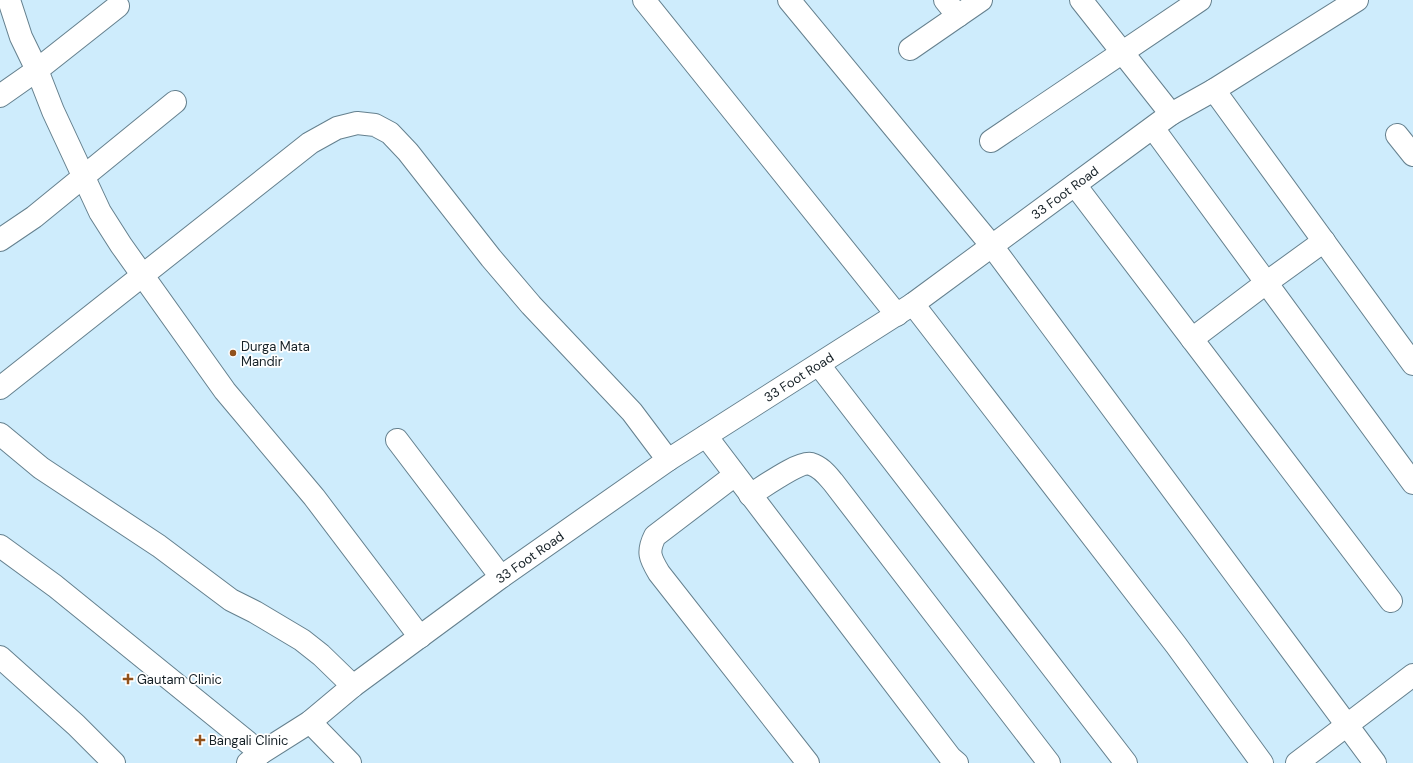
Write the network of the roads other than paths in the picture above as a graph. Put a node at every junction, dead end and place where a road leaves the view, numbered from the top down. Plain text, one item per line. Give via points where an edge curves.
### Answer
1 (644, 0) edge
2 (789, 0) edge
3 (981, 0) edge
4 (1081, 0) edge
5 (1200, 0) edge
6 (1357, 0) edge
7 (7, 3) edge
8 (118, 6) dead end
9 (951, 8) edge
10 (910, 48) dead end
11 (1122, 52) junction
12 (37, 70) junction
13 (1214, 90) junction
14 (0, 96) edge
15 (175, 102) dead end
16 (1172, 114) junction
17 (1153, 128) junction
18 (1397, 135) dead end
19 (991, 141) dead end
20 (1413, 156) edge
21 (83, 177) junction
22 (1075, 185) junction
23 (0, 240) edge
24 (1324, 241) junction
25 (992, 246) junction
26 (142, 275) junction
27 (1266, 283) junction
28 (905, 310) junction
29 (1192, 339) junction
30 (1413, 364) edge
31 (819, 365) junction
32 (0, 388) edge
33 (0, 434) edge
34 (706, 436) junction
35 (397, 440) dead end
36 (668, 460) junction
37 (735, 475) junction
38 (1413, 483) edge
39 (750, 495) junction
40 (0, 546) edge
41 (501, 577) junction
42 (1391, 601) dead end
43 (420, 637) junction
44 (0, 657) edge
45 (1413, 675) edge
46 (353, 686) junction
47 (310, 722) junction
48 (1348, 725) junction
49 (254, 758) edge
50 (114, 763) edge
51 (350, 763) edge
52 (808, 763) edge
53 (957, 763) edge
54 (1049, 763) edge
55 (1126, 763) edge
56 (1262, 763) edge
57 (1296, 763) edge
58 (1375, 763) edge

1 - 28 street
2 - 25 street
3 - 9 street
4 - 11 street
5 - 11 street
6 - 13 street, 33 Foot Road
7 - 12 street
8 - 12 street
9 - 10 street
11 - 16 street
11 - 19 street
12 - 14 street
12 - 21 street
13 - 16 street, 33 Foot Road
13 - 24 street
15 - 21 street
16 - 17 street, 33 Foot Road
17 - 22 street, 33 Foot Road
17 - 27 street
18 - 20 street
21 - 23 street via 34,217
21 - 26 street via 100,212
22 - 25 street, 33 Foot Road
22 - 29 street
24 - 27 street
24 - 30 street
25 - 28 street, 33 Foot Road
25 - 48 street
26 - 32 street
26 - 36 street via 310,143 336,128 357,123 375,125 390,133 408,152 491,258 531,305 632,412
26 - 43 street via 225,391 319,503
27 - 29 street
27 - 38 street
28 - 31 street, 33 Foot Road
28 - 56 street via 1176,646
29 - 42 street
31 - 34 street, 33 Foot Road
31 - 55 street
33 - 46 street via 41,468 159,546 230,600 302,640
34 - 36 street, 33 Foot Road
34 - 37 street
35 - 41 street
36 - 41 street, 33 Foot Road
37 - 39 street
37 - 52 street via 655,536 650,547 651,560
39 - 53 street via 945,751
39 - 54 street via 796,467 810,464 821,468
40 - 49 street via 55,586
41 - 43 street, 33 Foot Road
43 - 46 street, 33 Foot Road
44 - 50 street
45 - 48 street
46 - 47 street, 33 Foot Road
47 - 49 street, 33 Foot Road
47 - 51 street
48 - 57 street
48 - 58 street

